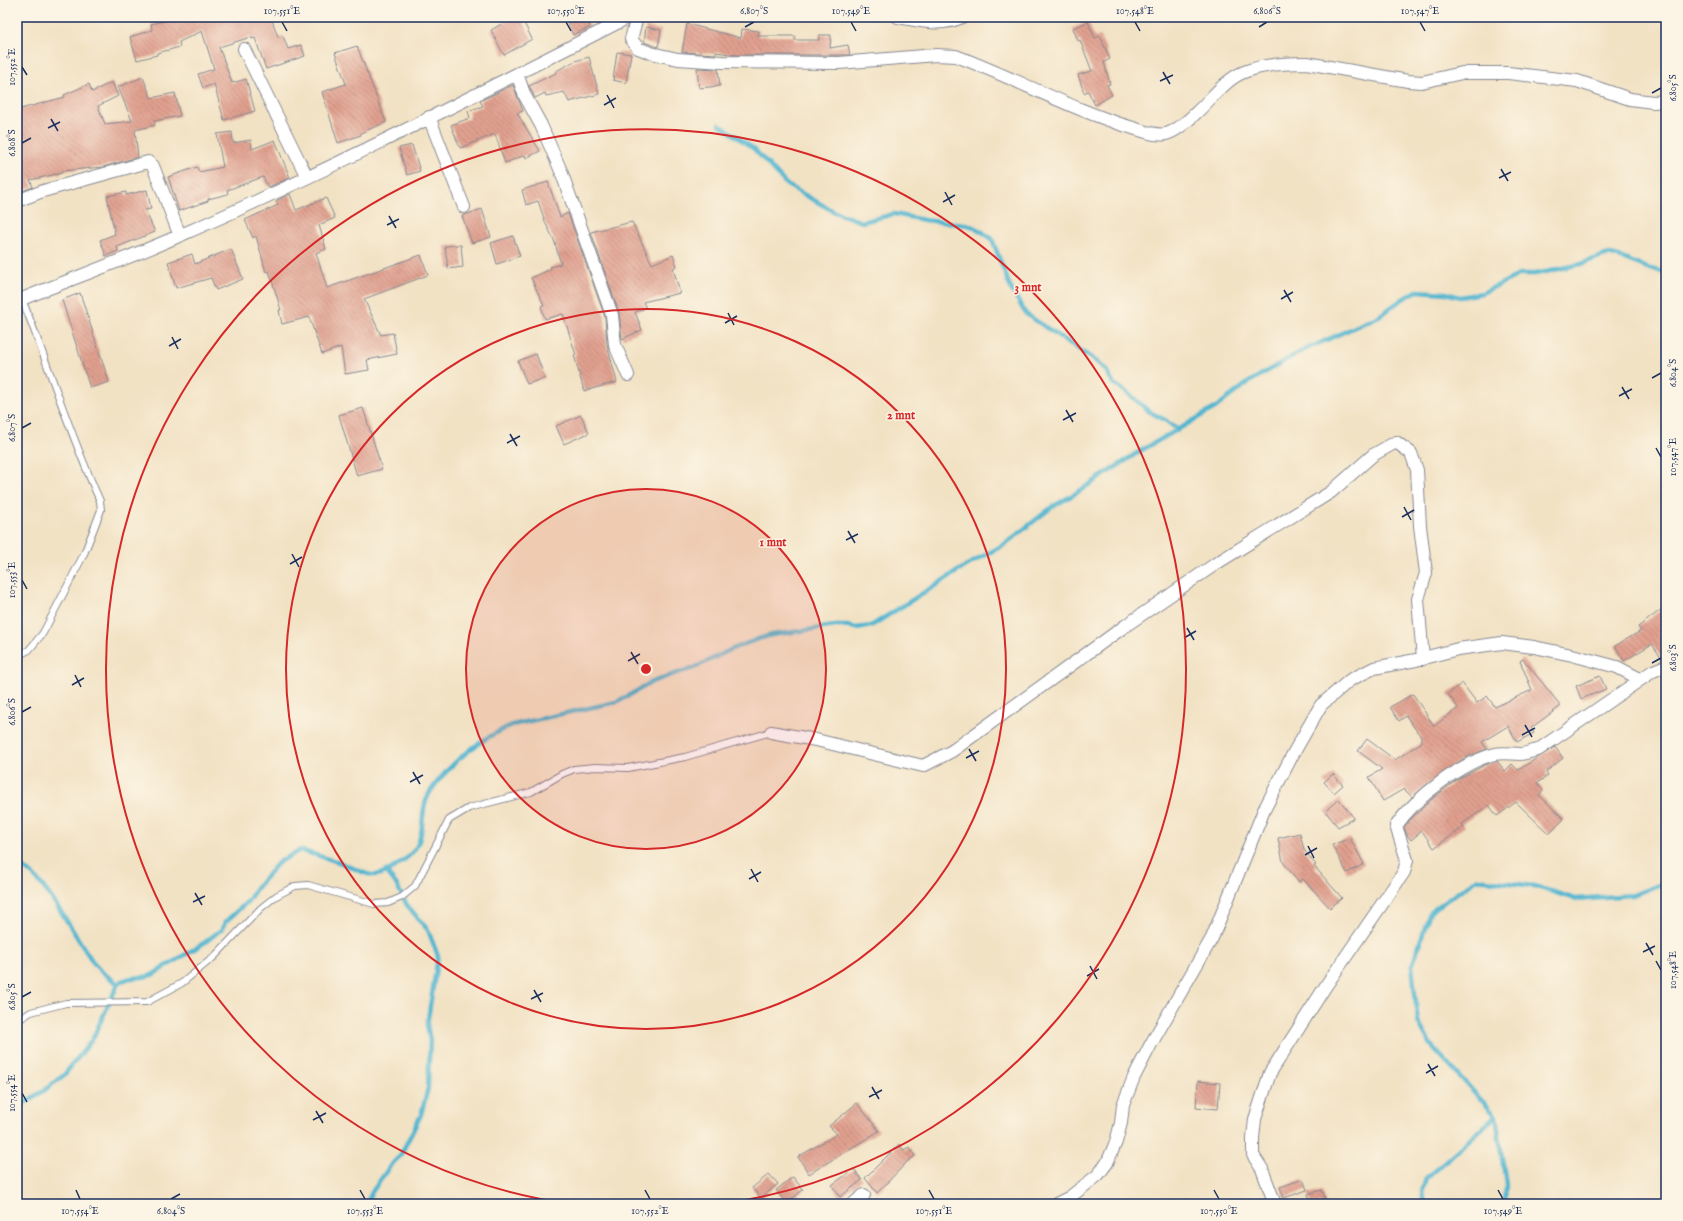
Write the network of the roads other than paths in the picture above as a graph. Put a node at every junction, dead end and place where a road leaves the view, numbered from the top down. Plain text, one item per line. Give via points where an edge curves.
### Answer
1 (629, 17) edge
2 (637, 17) edge
3 (898, 17) edge
4 (962, 17) edge
5 (937, 20) edge
6 (244, 49) dead end
7 (516, 74) junction
8 (1666, 101) edge
9 (429, 117) junction
10 (307, 177) junction
11 (17, 202) edge
12 (464, 207) dead end
13 (180, 236) junction
14 (19, 300) edge
15 (628, 374) dead end
16 (17, 656) edge
17 (1423, 659) junction
18 (1666, 666) edge
19 (1640, 679) junction
20 (771, 732) joint
21 (17, 1021) edge
22 (864, 1195) dead end
23 (853, 1204) edge
24 (1056, 1204) edge
25 (1275, 1204) edge

1 - 7 street
2 - 8 street via 631,39 638,48 678,59 840,63 936,55 956,56 1105,120 1154,134 1166,134 1178,127 1243,72 1290,63 1307,63 1422,82 1462,73 1508,73 1577,81 1630,99
3 - 5 street
4 - 5 street via 955,20
6 - 10 street
7 - 9 street
7 - 15 street via 561,171 612,315 615,345
9 - 10 street
9 - 12 street
10 - 13 street
11 - 13 street via 43,191 148,162 153,166
13 - 14 street
14 - 16 lane via 37,336 74,440 100,501 101,510 84,554 43,633 29,650
17 - 19 street via 1458,649 1502,643 1572,655 1617,667
17 - 20 street via 1418,599 1426,573 1417,470 1411,453 1396,442 1373,455 1331,492 1217,563 952,751 923,766 816,740
17 - 24 street via 1374,668 1350,680 1321,705 1264,810 1212,938 1134,1077 1123,1105 1116,1142 1107,1163 1098,1175 1070,1197
18 - 19 street
19 - 25 street via 1538,750 1482,758 1426,794 1404,814 1396,826 1406,860 1404,872 1270,1073 1255,1119 1253,1138 1254,1155
20 - 21 lane via 685,757 628,768 574,769 531,792 469,808 448,820 415,886 402,897 388,903 374,904 308,885 295,886 261,908 214,957 182,983 159,997 147,1002 66,1003 31,1012
22 - 23 street

